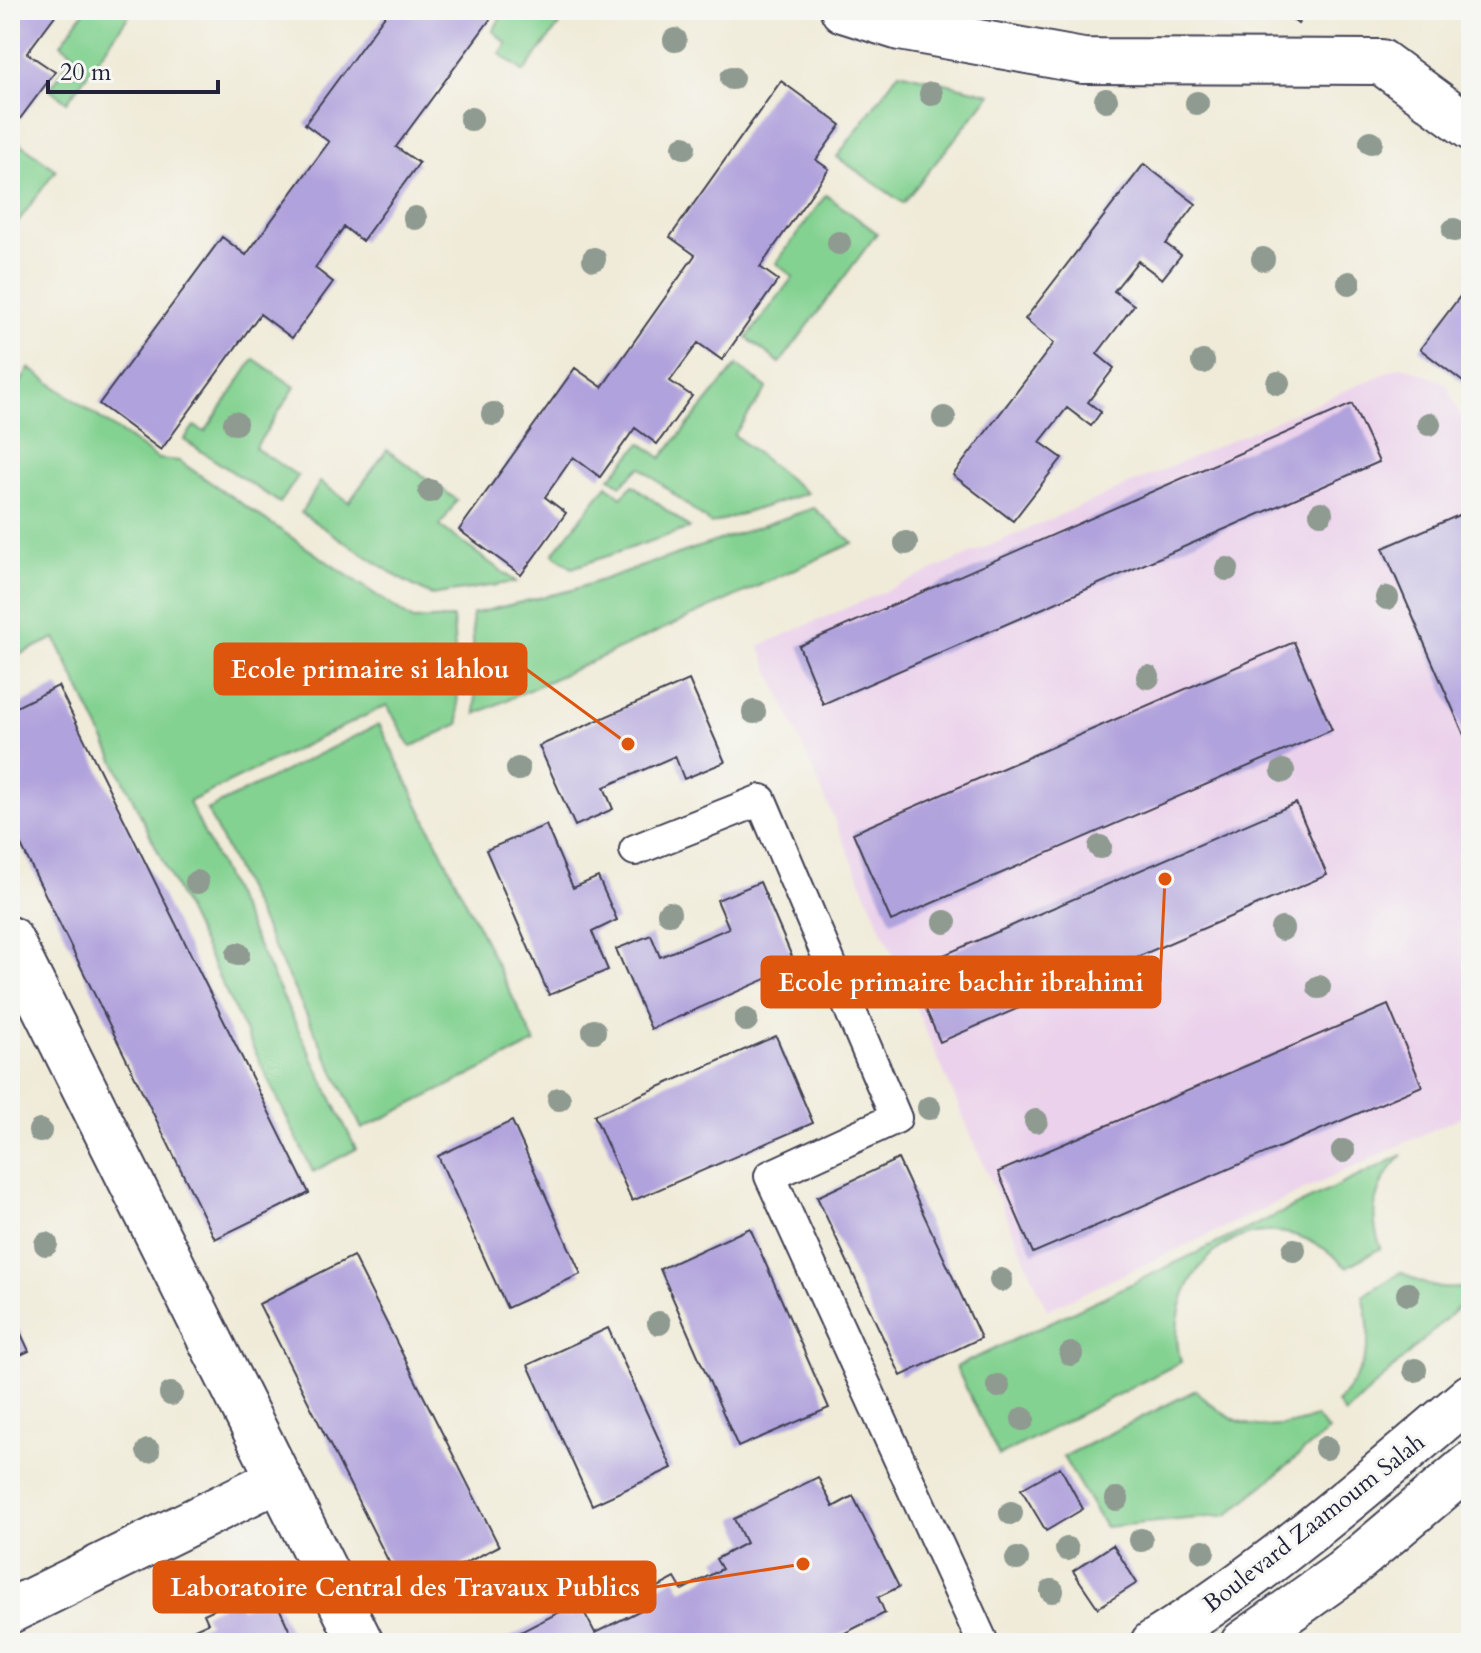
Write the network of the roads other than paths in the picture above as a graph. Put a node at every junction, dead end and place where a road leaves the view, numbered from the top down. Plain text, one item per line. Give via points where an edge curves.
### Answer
1 (843, 10) edge
2 (1471, 128) edge
3 (635, 850) dead end
4 (10, 939) edge
5 (1471, 1396) edge
6 (1471, 1464) edge
7 (279, 1479) junction
8 (1471, 1502) edge
9 (1342, 1573) junction
10 (10, 1611) edge
11 (361, 1643) edge
12 (983, 1643) edge
13 (1153, 1643) edge
14 (1243, 1643) edge

1 - 2 street via 900,28 1083,61 1381,62
3 - 12 lane via 761,800 896,1118 770,1176
4 - 7 street
5 - 13 street, Boulevard Zaamoum Salah via 1340,1509
6 - 9 street
7 - 10 street
7 - 11 street
8 - 9 street
9 - 14 street

